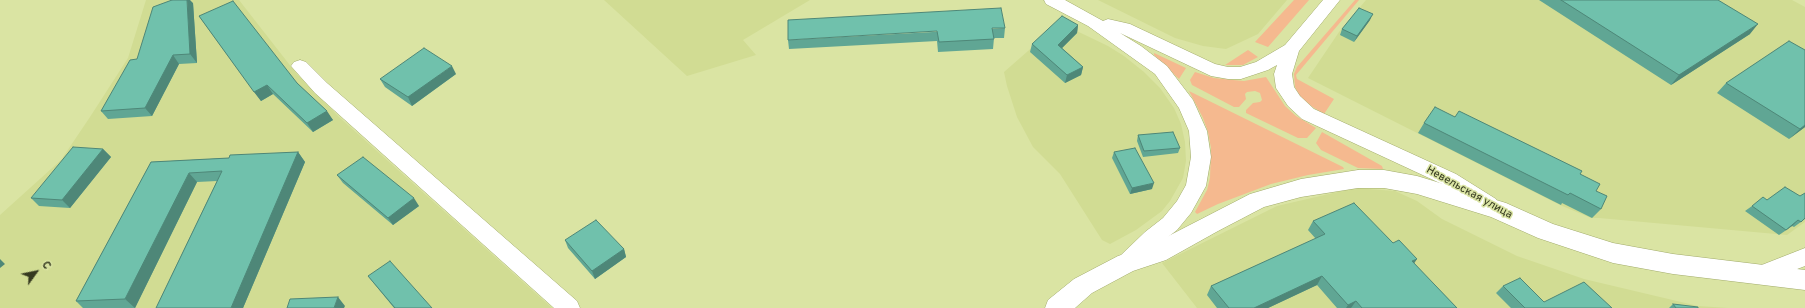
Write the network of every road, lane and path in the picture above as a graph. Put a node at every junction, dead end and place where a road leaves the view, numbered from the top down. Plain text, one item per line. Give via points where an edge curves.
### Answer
1 (1052, 0) edge
2 (1332, 0) edge
3 (1094, 22) junction
4 (1291, 49) junction
5 (300, 66) dead end
6 (1498, 210) junction
7 (1805, 257) edge
8 (1126, 263) junction
9 (1761, 274) junction
10 (1805, 280) edge
11 (569, 308) edge
12 (1057, 308) edge

1 - 3 street
2 - 4 street
3 - 4 street via 1124,28 1211,70 1228,73 1262,66
3 - 8 street via 1161,70 1187,105 1198,131 1201,157 1196,186 1170,224
4 - 6 street, Невельская улица via 1283,74 1285,88 1308,114 1449,179
5 - 11 street via 321,88
6 - 8 main road via 1417,185 1384,179 1333,182 1258,200 1158,254
6 - 9 main road, Невельская улица via 1546,231 1613,253 1673,264
7 - 9 street
8 - 12 main road via 1083,286
9 - 10 main road, Невельская улица

